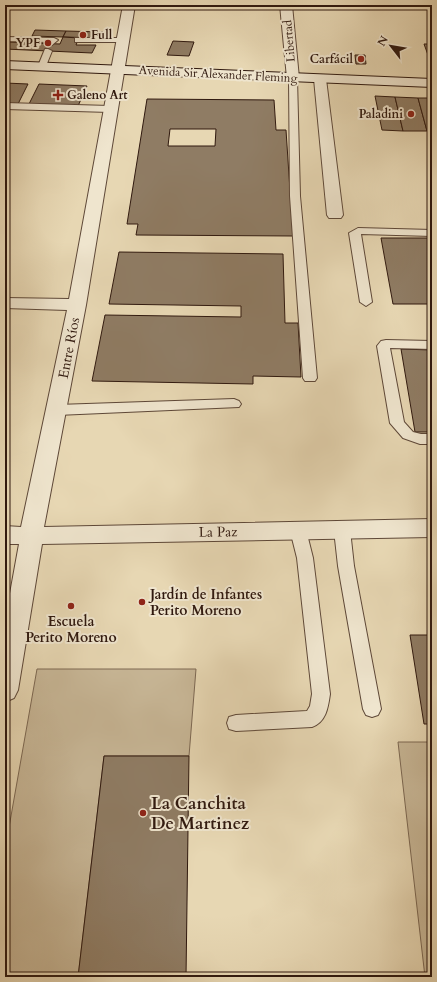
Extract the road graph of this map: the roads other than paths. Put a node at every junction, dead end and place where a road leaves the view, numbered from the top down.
1 (129, 5) edge
2 (286, 5) edge
3 (5, 39) edge
4 (78, 40) dead end
5 (122, 40) junction
6 (5, 65) edge
7 (42, 66) junction
8 (117, 69) junction
9 (293, 78) junction
10 (320, 79) junction
11 (432, 83) edge
12 (5, 106) edge
13 (110, 109) junction
14 (334, 215) dead end
15 (432, 233) edge
16 (366, 302) dead end
17 (5, 303) edge
18 (77, 306) junction
19 (432, 345) edge
20 (310, 378) dead end
21 (234, 404) dead end
22 (57, 410) junction
23 (432, 439) edge
24 (432, 528) edge
25 (298, 530) junction
26 (342, 530) junction
27 (5, 535) edge
28 (31, 536) junction
29 (5, 690) edge
30 (372, 709) dead end
31 (236, 723) dead end

1 - 5 street, Entre Ríos
2 - 9 street, Libertad
3 - 7 lane
4 - 5 lane
5 - 8 street, Entre Ríos
6 - 7 street, Avenida Sir Alexander Fleming
7 - 8 street, Avenida Sir Alexander Fleming
8 - 9 street, Avenida Sir Alexander Fleming
8 - 13 street, Entre Ríos
9 - 10 street, Avenida Sir Alexander Fleming
9 - 20 lane
10 - 11 street, Avenida Sir Alexander Fleming
10 - 14 street
12 - 13 lane
13 - 18 street, Entre Ríos
15 - 16 lane
17 - 18 street
18 - 22 street, Entre Ríos
19 - 23 lane
21 - 22 lane
22 - 28 street, Entre Ríos
24 - 26 street, La Paz
25 - 26 street, La Paz
25 - 28 street, La Paz
25 - 31 lane
26 - 30 lane
27 - 28 street, La Paz
28 - 29 street, Entre Ríos

